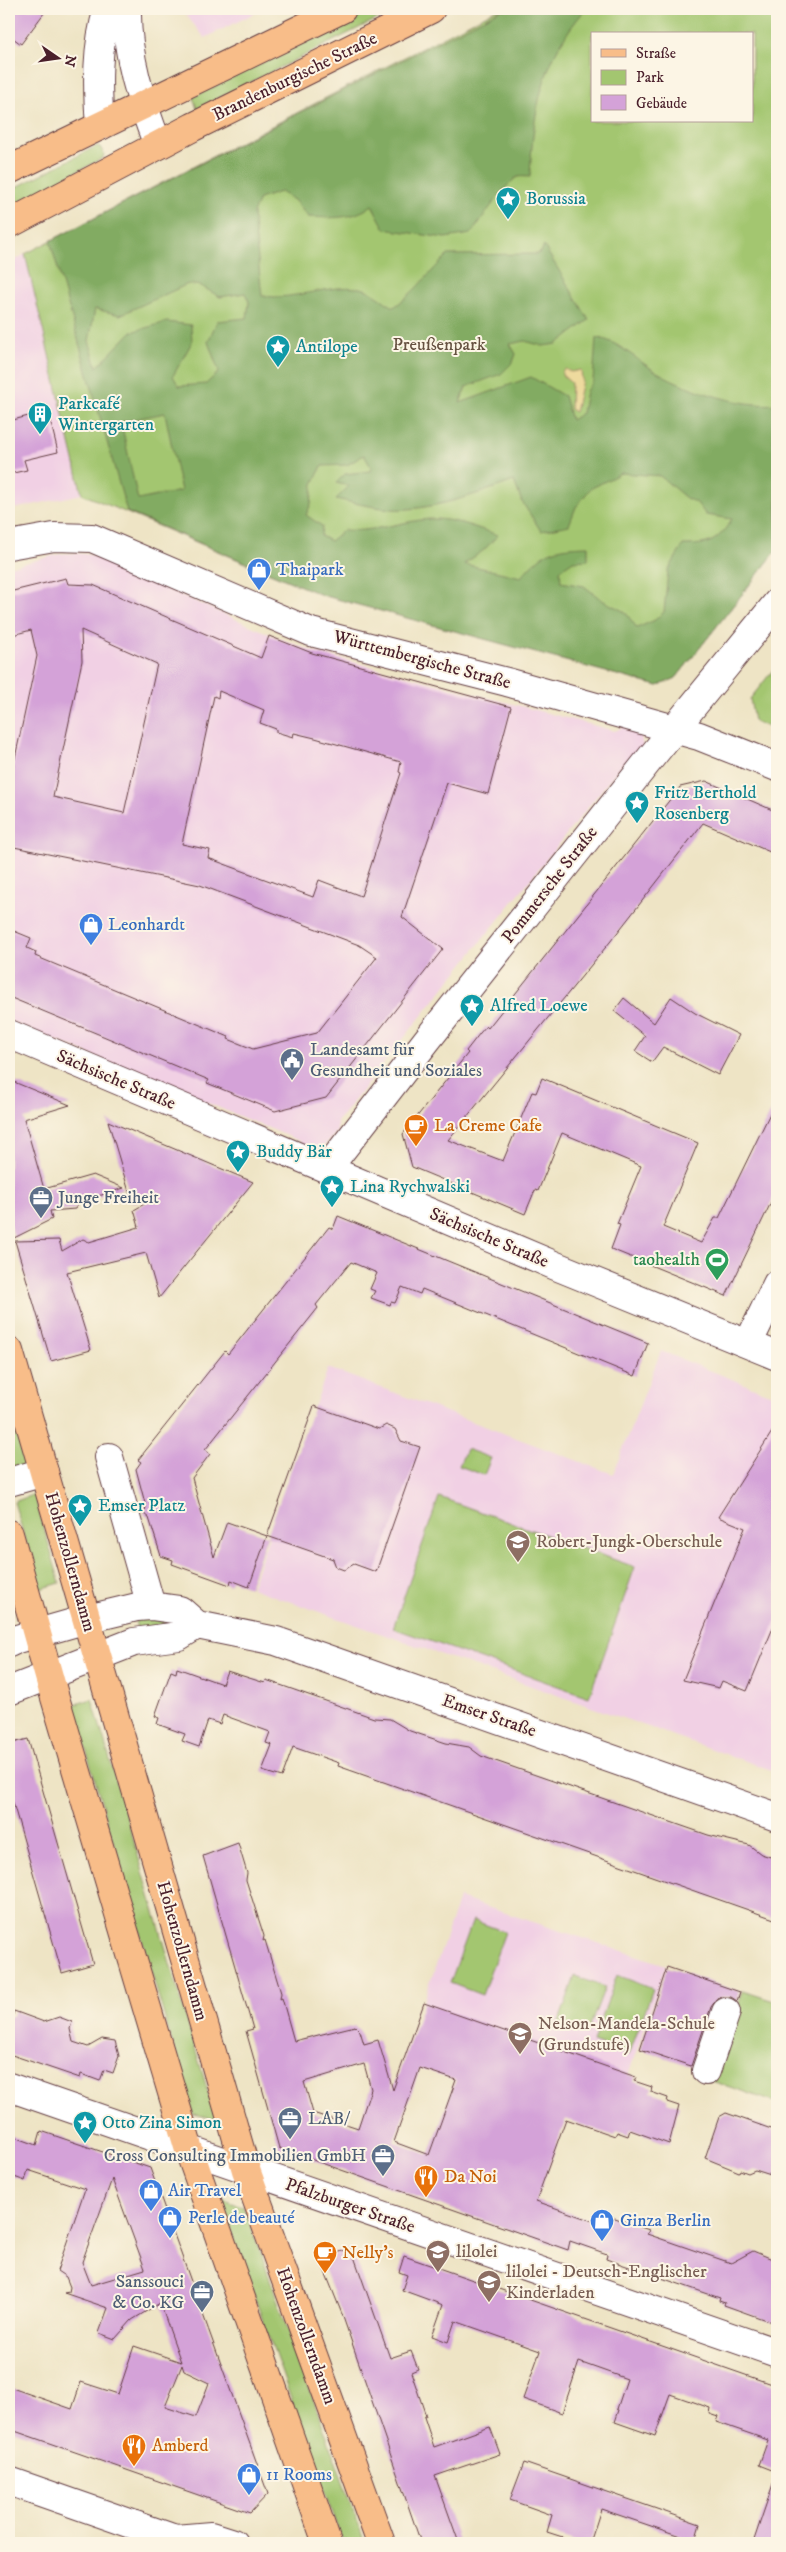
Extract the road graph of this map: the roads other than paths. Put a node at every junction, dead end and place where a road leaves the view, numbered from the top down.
1 (108, 9) edge
2 (127, 9) edge
3 (342, 9) edge
4 (431, 9) edge
5 (142, 106) junction
6 (100, 126) junction
7 (158, 145) junction
8 (9, 170) edge
9 (9, 224) edge
10 (9, 546) edge
11 (777, 603) edge
12 (675, 729) junction
13 (777, 767) edge
14 (9, 1034) edge
15 (327, 1170) junction
16 (777, 1284) edge
17 (748, 1344) junction
18 (9, 1351) edge
19 (777, 1356) edge
20 (109, 1457) dead end
21 (44, 1472) junction
22 (9, 1482) edge
23 (9, 1534) edge
24 (151, 1606) junction
25 (87, 1619) junction
26 (197, 1625) junction
27 (37, 1633) junction
28 (9, 1643) edge
29 (98, 1658) junction
30 (48, 1674) junction
31 (9, 1691) edge
32 (777, 1817) edge
33 (726, 2012) dead end
34 (706, 2071) dead end
35 (9, 2087) edge
36 (189, 2150) junction
37 (246, 2170) junction
38 (777, 2353) edge
39 (9, 2481) edge
40 (178, 2541) edge
41 (233, 2543) edge
42 (327, 2543) edge
43 (380, 2543) edge

1 - 6 street
2 - 5 street
3 - 5 main road
4 - 7 main road, Brandenburgische Straße
5 - 6 main road
5 - 7 street
6 - 8 main road
7 - 9 main road, Brandenburgische Straße
10 - 12 street, Württembergische Straße
11 - 12 street, Pommersche Straße
12 - 13 street, Württembergische Straße
12 - 15 street, Pommersche Straße
14 - 15 street, Sächsische Straße
15 - 17 street, Sächsische Straße
16 - 17 street
17 - 19 street, Sächsische Straße
18 - 21 main road, Hohenzollerndamm
20 - 24 street
21 - 22 street
21 - 25 main road, Hohenzollerndamm
23 - 27 main road
24 - 25 street, Emser Straße
24 - 26 street, Emser Straße
25 - 27 street, Emser Straße
25 - 29 main road, Hohenzollerndamm
26 - 29 street
26 - 32 street, Emser Straße
27 - 28 street, Emser Straße
27 - 30 main road
29 - 30 street
29 - 37 main road, Hohenzollerndamm
30 - 31 street
30 - 36 main road
33 - 34 street
35 - 36 street, Pfalzburger Straße
36 - 37 street, Pfalzburger Straße
36 - 42 main road
37 - 38 street, Pfalzburger Straße
37 - 43 main road, Hohenzollerndamm
39 - 40 street
40 - 41 street

